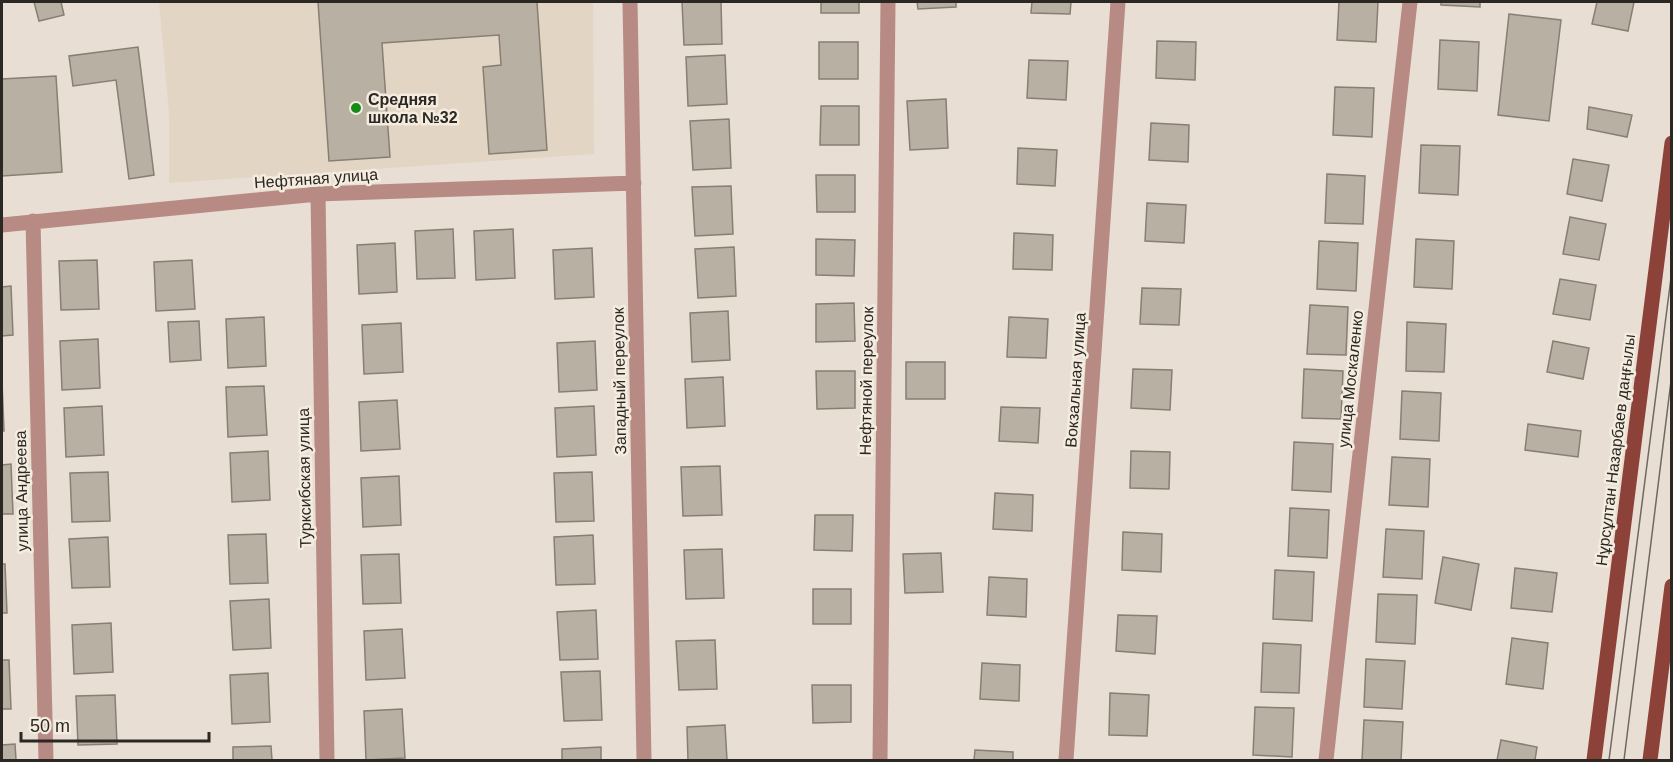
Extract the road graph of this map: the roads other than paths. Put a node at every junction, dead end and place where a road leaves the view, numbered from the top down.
1 (630, 2) edge
2 (888, 2) edge
3 (1118, 2) edge
4 (1410, 2) edge
5 (1671, 143) edge
6 (634, 183) junction
7 (318, 194) junction
8 (33, 221) junction
9 (2, 225) edge
10 (1671, 586) edge
11 (46, 760) edge
12 (327, 760) edge
13 (644, 760) edge
14 (880, 760) edge
15 (1066, 760) edge
16 (1326, 760) edge
17 (1594, 760) edge
18 (1650, 760) edge

1 - 6 street, Западный переулок
2 - 14 street, Нефтяной переулок
3 - 15 street, Вокзальная улица
4 - 16 street, улица Москаленко
5 - 17 main road, Нұрсұлтан Назарбаев даңғылы
6 - 7 street, Нефтяная улица
6 - 13 street, Западный переулок
7 - 8 street, Нефтяная улица
7 - 12 street, Турксибская улица
8 - 9 street, Нефтяная улица
8 - 11 street, улица Андреева
10 - 18 main road

